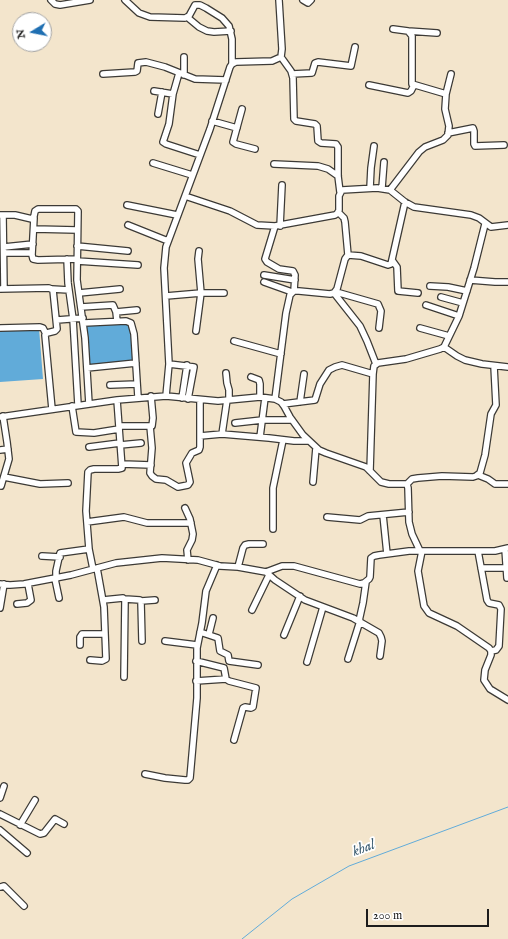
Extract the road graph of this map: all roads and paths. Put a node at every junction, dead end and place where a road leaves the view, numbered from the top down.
1 (51, 0) edge
2 (90, 0) edge
3 (125, 0) edge
4 (279, 0) edge
5 (303, 0) edge
6 (311, 0) edge
7 (196, 3) edge
8 (187, 17) junction
9 (393, 30) dead end
10 (231, 31) junction
11 (408, 31) junction
12 (437, 33) dead end
13 (355, 47) dead end
14 (184, 56) dead end
15 (281, 57) junction
16 (232, 64) junction
17 (103, 74) dead end
18 (182, 74) junction
19 (292, 74) junction
20 (451, 74) dead end
21 (226, 80) junction
22 (369, 85) dead end
23 (414, 85) junction
24 (154, 90) dead end
25 (162, 92) junction
26 (173, 94) junction
27 (446, 94) junction
28 (242, 109) dead end
29 (158, 114) dead end
30 (212, 121) junction
31 (237, 128) junction
32 (448, 133) junction
33 (504, 145) dead end
34 (374, 146) dead end
35 (255, 149) dead end
36 (200, 155) junction
37 (384, 162) dead end
38 (153, 163) dead end
39 (274, 164) dead end
40 (192, 175) junction
41 (338, 176) junction
42 (282, 185) dead end
43 (370, 188) junction
44 (382, 188) junction
45 (390, 190) junction
46 (340, 192) junction
47 (184, 196) junction
48 (405, 202) junction
49 (127, 205) dead end
50 (338, 212) junction
51 (2, 215) edge
52 (177, 216) junction
53 (34, 218) junction
54 (485, 224) junction
55 (128, 225) dead end
56 (508, 225) edge
57 (278, 226) junction
58 (34, 229) junction
59 (77, 230) junction
60 (2, 239) edge
61 (168, 241) junction
62 (33, 244) junction
63 (76, 246) junction
64 (4, 250) junction
65 (128, 250) dead end
66 (199, 250) dead end
67 (32, 253) junction
68 (348, 255) junction
69 (67, 259) junction
70 (77, 260) junction
71 (392, 260) junction
72 (138, 265) dead end
73 (264, 275) dead end
74 (295, 280) junction
75 (470, 280) junction
76 (264, 282) dead end
77 (508, 282) edge
78 (430, 286) dead end
79 (2, 289) edge
80 (52, 289) junction
81 (120, 289) dead end
82 (69, 290) junction
83 (466, 291) junction
84 (293, 292) junction
85 (79, 293) junction
86 (201, 293) junction
87 (224, 293) dead end
88 (335, 293) junction
89 (418, 293) dead end
90 (166, 296) junction
91 (441, 297) dead end
92 (463, 302) junction
93 (426, 305) dead end
94 (81, 307) junction
95 (137, 310) dead end
96 (116, 312) junction
97 (459, 316) junction
98 (73, 319) junction
99 (57, 320) junction
100 (84, 321) junction
101 (117, 321) junction
102 (0, 328) edge
103 (379, 328) dead end
104 (420, 328) dead end
105 (196, 331) dead end
106 (46, 334) junction
107 (449, 336) junction
108 (234, 341) dead end
109 (444, 347) junction
110 (281, 354) junction
111 (136, 363) junction
112 (169, 364) junction
113 (376, 364) junction
114 (187, 365) junction
115 (494, 366) junction
116 (508, 367) edge
117 (87, 368) junction
118 (226, 373) dead end
119 (304, 374) dead end
120 (373, 374) junction
121 (251, 377) dead end
122 (137, 384) junction
123 (110, 385) dead end
124 (151, 396) junction
125 (166, 396) junction
126 (138, 397) junction
127 (182, 398) junction
128 (263, 398) junction
129 (188, 399) junction
130 (275, 399) junction
131 (116, 400) junction
132 (200, 400) junction
133 (228, 400) junction
134 (300, 402) junction
135 (89, 404) junction
136 (283, 404) junction
137 (75, 406) junction
138 (52, 409) junction
139 (1, 416) edge
140 (262, 420) junction
141 (292, 420) junction
142 (235, 423) dead end
143 (150, 426) junction
144 (119, 428) junction
145 (222, 434) junction
146 (200, 436) junction
147 (260, 437) junction
148 (283, 440) junction
149 (308, 441) junction
150 (120, 444) junction
151 (141, 444) dead end
152 (89, 447) dead end
153 (316, 448) junction
154 (8, 449) junction
155 (0, 450) edge
156 (122, 464) junction
157 (151, 465) junction
158 (370, 471) junction
159 (478, 475) junction
160 (4, 477) junction
161 (313, 482) dead end
162 (68, 483) dead end
163 (407, 484) junction
164 (508, 484) edge
165 (1, 486) dead end
166 (185, 508) dead end
167 (409, 512) junction
168 (383, 515) junction
169 (327, 517) dead end
170 (87, 522) junction
171 (191, 523) junction
172 (273, 529) dead end
173 (262, 544) dead end
174 (89, 549) junction
175 (507, 549) edge
176 (421, 551) junction
177 (478, 551) junction
178 (387, 554) junction
179 (42, 556) dead end
180 (60, 557) junction
181 (188, 560) junction
182 (217, 565) junction
183 (238, 567) junction
184 (481, 568) junction
185 (506, 568) junction
186 (95, 569) junction
187 (268, 574) junction
188 (507, 578) edge
189 (55, 579) junction
190 (366, 582) junction
191 (2, 584) edge
192 (28, 584) junction
193 (300, 596) junction
194 (59, 598) dead end
195 (125, 599) junction
196 (103, 600) junction
197 (155, 600) dead end
198 (141, 601) junction
199 (17, 604) dead end
200 (323, 607) junction
201 (0, 608) edge
202 (252, 610) dead end
203 (212, 618) dead end
204 (359, 621) junction
205 (200, 632) junction
206 (105, 634) junction
207 (209, 634) junction
208 (284, 635) dead end
209 (142, 641) dead end
210 (165, 641) dead end
211 (80, 645) dead end
212 (198, 645) junction
213 (491, 651) junction
214 (380, 656) dead end
215 (348, 659) dead end
216 (90, 660) dead end
217 (196, 661) junction
218 (307, 662) dead end
219 (258, 665) dead end
220 (124, 678) dead end
221 (226, 679) junction
222 (196, 681) junction
223 (508, 700) edge
224 (234, 740) dead end
225 (145, 774) dead end
226 (4, 786) dead end
227 (0, 798) edge
228 (35, 800) dead end
229 (0, 814) edge
230 (64, 824) dead end
231 (20, 825) junction
232 (0, 830) edge
233 (27, 853) dead end
234 (0, 887) edge
235 (24, 906) dead end

1 - 2 street
3 - 8 street
4 - 15 street
5 - 6 street
7 - 8 street
7 - 10 street
8 - 10 street
9 - 11 street
10 - 16 street
11 - 12 street
11 - 23 street
13 - 19 street
14 - 18 street
15 - 16 street
15 - 19 street
16 - 21 street
17 - 18 street
18 - 21 street
18 - 26 street
19 - 41 street
20 - 27 street
21 - 30 street
22 - 23 street
23 - 27 street
24 - 25 street
25 - 26 street
25 - 29 street
26 - 36 street
27 - 32 street
28 - 31 street
30 - 31 street
30 - 36 street
31 - 35 street
32 - 33 street
32 - 45 street
34 - 43 street
36 - 40 street
37 - 44 street
38 - 40 street
39 - 41 street
40 - 47 street
41 - 46 street
42 - 57 street
43 - 44 street
43 - 46 street
44 - 45 street
45 - 48 street
46 - 50 street
47 - 52 street
47 - 57 street
48 - 54 street
48 - 71 street
49 - 52 street
50 - 57 street
50 - 68 street
51 - 53 street
51 - 60 street
52 - 61 street
53 - 58 street
53 - 59 street
54 - 56 street
54 - 75 street
55 - 61 street
57 - 74 street
58 - 59 street
58 - 62 street
59 - 63 street
60 - 64 street
61 - 90 street
62 - 64 street
62 - 67 street
63 - 65 street
63 - 70 street
64 - 67 street
64 - 79 street
66 - 86 street
67 - 69 street
68 - 71 street
68 - 88 street
69 - 70 street
69 - 82 street
70 - 72 street
70 - 85 street
71 - 89 street
73 - 74 street
74 - 84 street
75 - 77 street
75 - 83 street
76 - 84 street
78 - 83 street
79 - 80 street
80 - 82 street
80 - 99 street
81 - 85 street
82 - 98 street
83 - 92 street
84 - 88 street
84 - 110 street
85 - 94 street
86 - 87 street
86 - 90 street
86 - 105 street
88 - 103 street
88 - 113 street
90 - 112 street
91 - 92 street
92 - 97 street
93 - 97 street
94 - 96 street
94 - 100 street
95 - 96 street
96 - 101 street
97 - 107 street
98 - 99 street
98 - 100 street
98 - 137 street
99 - 106 street
100 - 101 street
100 - 117 street
101 - 111 street
102 - 106 street
104 - 107 street
106 - 138 street
107 - 109 street
108 - 110 street
109 - 113 street
109 - 115 street
110 - 130 street
111 - 117 street
111 - 122 street
112 - 114 street
112 - 125 street
113 - 120 street
114 - 127 street
114 - 129 street
115 - 116 street
115 - 159 street
117 - 135 street
118 - 133 street
119 - 134 street
120 - 134 street
120 - 158 street
121 - 128 street
122 - 123 street
122 - 126 street
124 - 125 street
124 - 126 street
124 - 143 street
125 - 127 street
126 - 131 street
127 - 129 street
128 - 130 street
128 - 133 street
128 - 140 street
129 - 132 street
130 - 136 street
131 - 135 street
131 - 144 street
132 - 133 street
132 - 146 street
133 - 145 street
134 - 136 street
135 - 137 street
136 - 141 street
137 - 138 street
137 - 144 street
138 - 139 street
139 - 154 street
140 - 141 street
140 - 142 street
140 - 147 street
141 - 149 street
143 - 144 street
143 - 157 street
144 - 150 street
145 - 146 street
145 - 147 street
146 - 157 street
147 - 148 street
148 - 149 street
148 - 172 street
149 - 153 street
150 - 151 street
150 - 152 street
150 - 156 street
153 - 158 street
153 - 161 street
154 - 155 street
154 - 160 street
156 - 157 street
156 - 170 street
158 - 163 street
159 - 163 street
159 - 164 street
160 - 162 street
160 - 165 street
163 - 167 street
166 - 171 street
167 - 168 street
167 - 176 street
168 - 169 street
168 - 178 street
170 - 171 street
170 - 174 street
171 - 181 street
173 - 183 street
174 - 180 street
174 - 186 street
175 - 177 street
175 - 185 street
176 - 177 street
176 - 178 street
176 - 213 street
177 - 184 street
178 - 190 street
179 - 180 street
180 - 189 street
181 - 182 street
181 - 186 street
182 - 183 street
182 - 205 street
183 - 187 street
184 - 185 street
184 - 213 street
185 - 188 street
186 - 189 street
186 - 196 street
187 - 190 street
187 - 193 street
187 - 202 street
189 - 192 street
189 - 194 street
190 - 204 street
191 - 192 street
191 - 201 street
192 - 199 street
193 - 200 street
193 - 208 street
195 - 196 street
195 - 198 street
195 - 220 street
196 - 206 street
197 - 198 street
198 - 209 street
200 - 204 street
200 - 218 street
203 - 207 street
204 - 214 street
204 - 215 street
205 - 207 street
205 - 212 street
206 - 211 street
206 - 216 street
207 - 219 street
210 - 212 street
212 - 217 street
213 - 223 street
217 - 221 street
217 - 222 street
221 - 222 street
221 - 224 street
222 - 225 street
226 - 227 street
228 - 231 street
229 - 231 street
230 - 231 street
232 - 233 street
234 - 235 street

